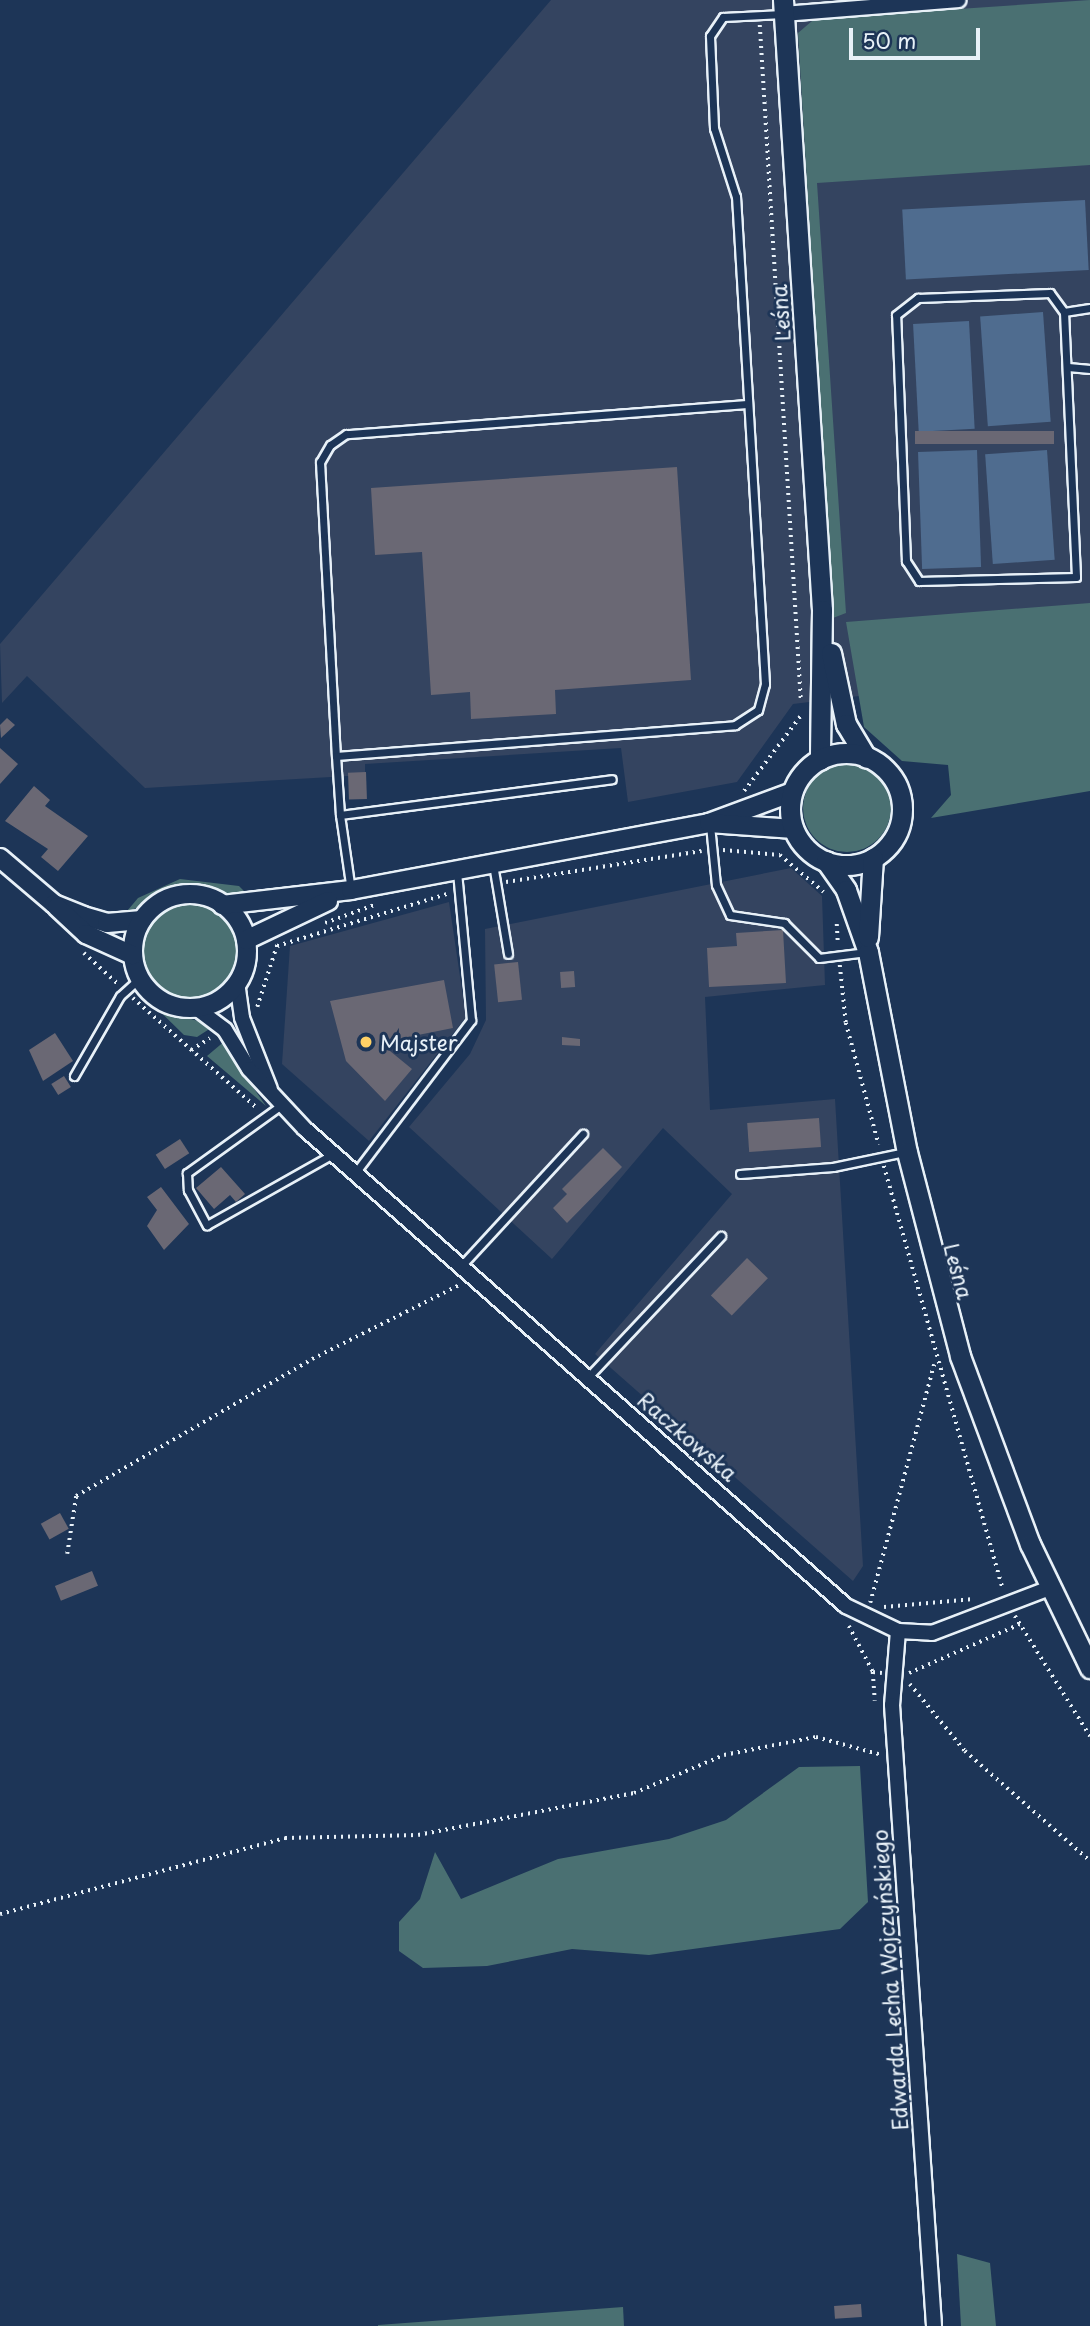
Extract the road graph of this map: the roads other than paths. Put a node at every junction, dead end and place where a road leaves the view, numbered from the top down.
1 (958, 0) edge
2 (784, 5) edge
3 (1090, 308) edge
4 (1065, 312) junction
5 (1068, 367) junction
6 (1090, 369) edge
7 (747, 404) junction
8 (822, 610) junction
9 (336, 756) junction
10 (866, 757) junction
11 (820, 760) junction
12 (612, 779) dead end
13 (793, 792) junction
14 (340, 815) junction
15 (709, 823) junction
16 (794, 830) junction
17 (0, 858) edge
18 (873, 858) junction
19 (492, 860) junction
20 (826, 861) junction
21 (456, 867) junction
22 (351, 891) junction
23 (54, 904) junction
24 (222, 905) junction
25 (142, 920) junction
26 (246, 940) junction
27 (868, 952) junction
28 (508, 954) dead end
29 (132, 955) junction
30 (140, 978) junction
31 (237, 982) junction
32 (197, 1008) junction
33 (74, 1076) dead end
34 (276, 1100) junction
35 (583, 1134) dead end
36 (907, 1152) junction
37 (333, 1154) junction
38 (355, 1173) junction
39 (740, 1174) dead end
40 (722, 1236) dead end
41 (465, 1270) junction
42 (587, 1378) junction
43 (1050, 1588) junction
44 (898, 1631) junction
45 (1090, 1668) edge
46 (934, 2326) edge

1 - 2 street
2 - 7 lane
2 - 8 main road, Leśna
3 - 4 lane
4 - 5 lane
4 - 5 lane
5 - 6 lane
7 - 9 lane
7 - 9 lane
8 - 10 main road, Leśna
8 - 11 main road, Leśna
9 - 14 lane
10 - 11 main road
10 - 18 main road
11 - 13 main road
12 - 14 lane
13 - 15 street
13 - 16 main road
14 - 22 lane
15 - 16 street
15 - 19 street
15 - 27 lane
16 - 20 main road
17 - 23 street
18 - 20 main road
18 - 27 main road, Leśna
19 - 21 street
19 - 28 lane
20 - 27 main road, Leśna
21 - 22 street
21 - 38 lane
22 - 24 street
22 - 26 street
23 - 25 street
23 - 29 street
24 - 25 street
24 - 26 street
25 - 29 street
26 - 31 street
27 - 36 main road, Leśna
29 - 30 street
30 - 32 street
30 - 33 lane
31 - 32 street
31 - 34 street, Raczkowska
32 - 34 street, Raczkowska
34 - 37 street, Raczkowska
34 - 37 lane
35 - 41 lane
36 - 39 lane
36 - 43 main road, Leśna
37 - 38 street, Raczkowska
38 - 41 street, Raczkowska
40 - 42 lane
41 - 42 street, Raczkowska
42 - 44 street, Raczkowska
43 - 44 street, Raczkowska
43 - 45 main road
44 - 46 street, Edwarda Lecha Wojczyńskiego

